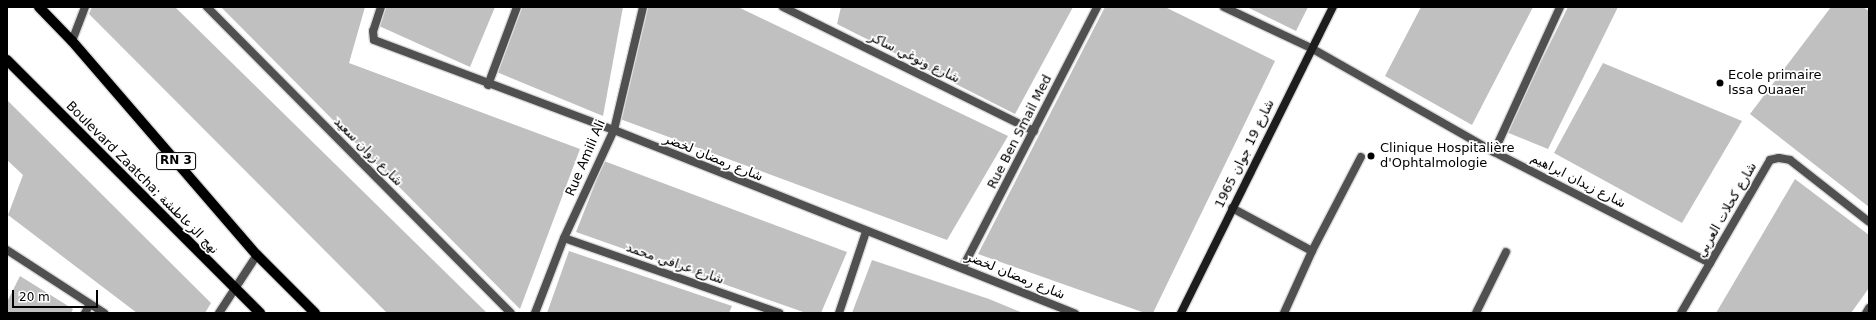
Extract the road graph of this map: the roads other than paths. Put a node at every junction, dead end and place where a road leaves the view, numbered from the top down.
1 (39, 7) edge
2 (85, 7) edge
3 (207, 7) edge
4 (381, 7) edge
5 (516, 7) edge
6 (643, 7) edge
7 (783, 7) edge
8 (1097, 7) edge
9 (1224, 7) edge
10 (1333, 7) edge
11 (1560, 7) edge
12 (798, 10) edge
13 (72, 41) junction
14 (1311, 48) junction
15 (7, 60) edge
16 (488, 85) junction
17 (614, 130) junction
18 (1034, 131) junction
19 (1494, 152) junction
20 (1361, 157) dead end
21 (1232, 208) junction
22 (1869, 222) edge
23 (866, 232) junction
24 (564, 238) junction
25 (7, 250) edge
26 (1312, 251) junction
27 (1506, 252) dead end
28 (257, 255) junction
29 (1710, 263) junction
30 (963, 267) junction
31 (234, 287) junction
32 (90, 304) junction
33 (1869, 308) edge
34 (85, 313) edge
35 (104, 313) edge
36 (219, 313) edge
37 (260, 313) edge
38 (315, 313) edge
39 (511, 313) edge
40 (534, 313) edge
41 (779, 313) edge
42 (839, 313) edge
43 (1075, 313) edge
44 (1181, 313) edge
45 (1284, 313) edge
46 (1476, 313) edge
47 (1681, 313) edge
48 (1866, 313) edge

1 - 13 main road, RN 3
2 - 13 street
3 - 39 street, شارع زوان سعيد
4 - 16 street, شارع رمضان لخضر
5 - 16 street
6 - 17 street, Rue Amili Ali
7 - 12 street, شارع ونوغي ساكر
8 - 18 street, Rue Ben Smail Med
9 - 14 street, شارع زيدان ابراهيم
10 - 14 street, شارع 19 جوان 1965
11 - 19 street
12 - 18 street, شارع ونوغي ساكر
13 - 28 main road, RN 3
14 - 19 street, شارع زيدان ابراهيم
14 - 21 street, شارع 19 جوان 1965
15 - 31 main road, Boulevard Zaatcha; نهج الزعاطشة
16 - 17 street, شارع رمضان لخضر
17 - 23 street, شارع رمضان لخضر
17 - 24 street, Rue Amili Ali
18 - 30 street, Rue Ben Smail Med
19 - 29 street, شارع زيدان ابراهيم
20 - 26 street
21 - 26 street
21 - 44 street, شارع 19 جوان 1965
22 - 29 street, شارع كحلات العربي
23 - 30 street, شارع رمضان لخضر
23 - 42 street
24 - 40 street, Rue Amili Ali
24 - 41 street, شارع عرافي محمد
25 - 32 street
26 - 45 street
27 - 46 street
28 - 31 street
28 - 38 main road, RN 3
29 - 47 street, شارع كحلات العربي
30 - 43 street, شارع رمضان لخضر
31 - 36 street
31 - 37 main road, Boulevard Zaatcha; نهج الزعاطشة
32 - 34 street
32 - 35 street
33 - 48 street

